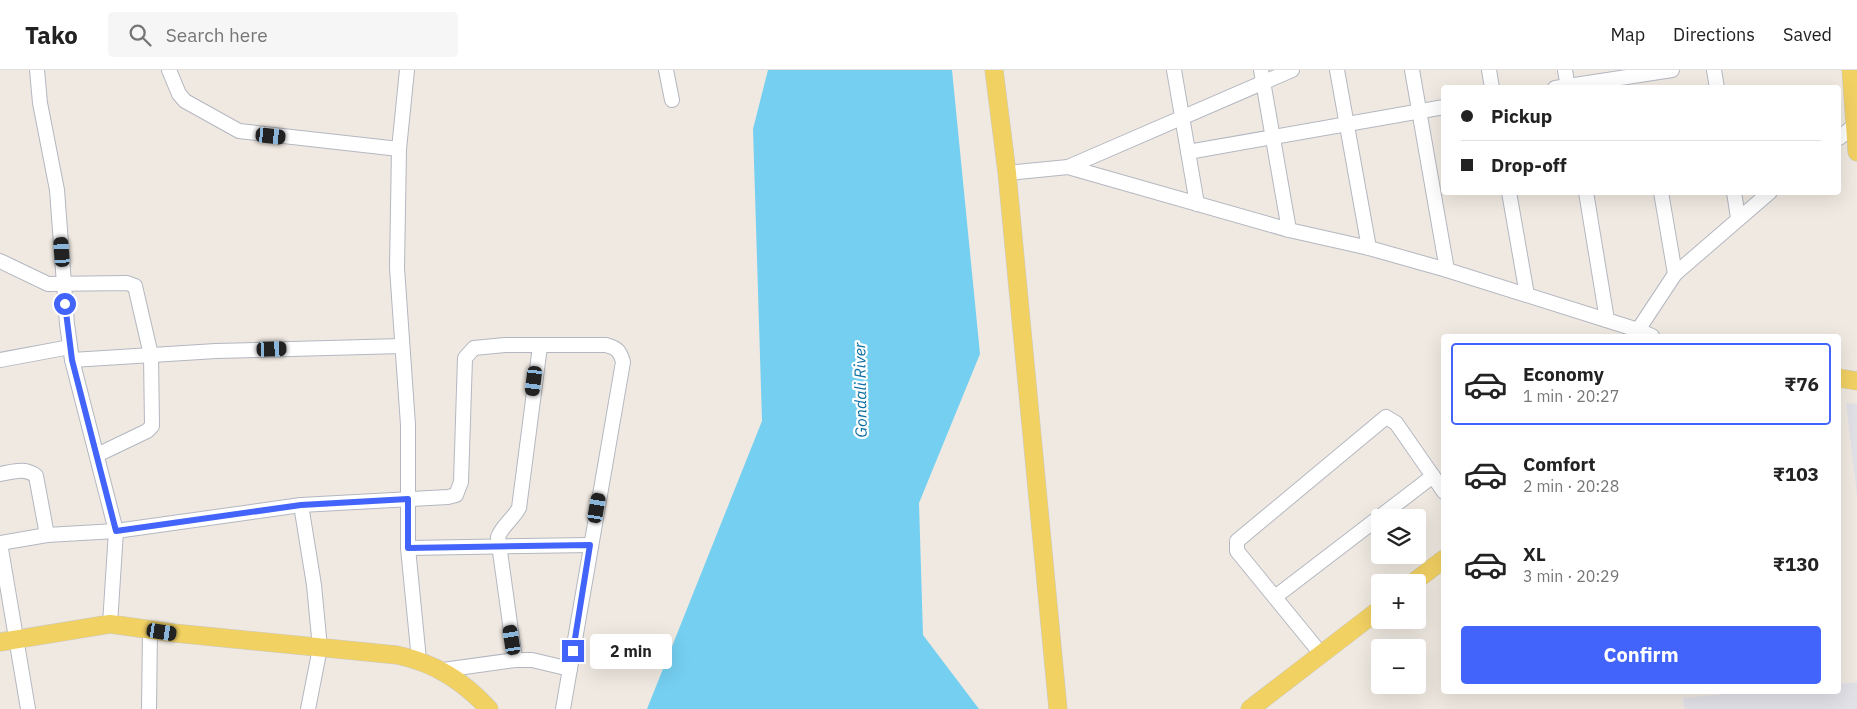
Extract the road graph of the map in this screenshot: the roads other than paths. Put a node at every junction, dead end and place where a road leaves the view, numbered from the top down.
1 (37, 70) edge
2 (169, 70) edge
3 (407, 70) edge
4 (666, 70) edge
5 (994, 70) edge
6 (1174, 70) edge
7 (1292, 70) edge
8 (1337, 70) edge
9 (1412, 70) edge
10 (1489, 70) edge
11 (1565, 70) edge
12 (1672, 70) edge
13 (1714, 70) edge
14 (1851, 70) edge
15 (1262, 76) edge
16 (1642, 78) edge
17 (1492, 85) edge
18 (1564, 85) edge
19 (1581, 85) edge
20 (1716, 85) edge
21 (672, 100) dead end
22 (1441, 108) edge
23 (1419, 112) junction
24 (1182, 118) junction
25 (1346, 124) junction
26 (1855, 125) junction
27 (1841, 136) edge
28 (1272, 137) junction
29 (400, 149) junction
30 (1188, 152) junction
31 (1857, 152) edge
32 (1068, 167) junction
33 (1007, 173) junction
34 (1510, 195) edge
35 (1586, 195) edge
36 (1662, 195) edge
37 (1734, 195) edge
38 (1766, 195) edge
39 (1197, 204) junction
40 (1738, 218) junction
41 (1289, 230) junction
42 (1369, 248) junction
43 (0, 261) edge
44 (1447, 270) junction
45 (1675, 274) junction
46 (63, 284) junction
47 (1527, 295) junction
48 (1607, 320) junction
49 (1638, 330) junction
50 (1647, 334) edge
51 (402, 346) junction
52 (540, 346) junction
53 (71, 354) junction
54 (151, 355) junction
55 (0, 360) edge
56 (1841, 378) edge
57 (1857, 381) edge
58 (97, 455) junction
59 (0, 474) edge
60 (1433, 476) junction
61 (1441, 488) edge
62 (408, 499) junction
63 (301, 505) junction
64 (116, 531) junction
65 (47, 535) junction
66 (0, 543) edge
67 (590, 545) junction
68 (498, 546) junction
69 (408, 548) junction
70 (1441, 561) edge
71 (1424, 574) edge
72 (1275, 597) junction
73 (1371, 616) edge
74 (110, 624) junction
75 (150, 630) junction
76 (17, 640) junction
77 (0, 642) edge
78 (320, 648) junction
79 (1322, 655) junction
80 (419, 660) junction
81 (515, 660) junction
82 (570, 669) junction
83 (443, 670) junction
84 (28, 709) edge
85 (148, 709) edge
86 (308, 709) edge
87 (490, 709) edge
88 (563, 709) edge
89 (1058, 709) edge
90 (1250, 709) edge

1 - 46 street
2 - 29 street
3 - 29 street
4 - 21 street
5 - 33 main road
6 - 24 street
7 - 15 street
8 - 25 street
9 - 23 street
10 - 17 street
11 - 18 street
12 - 16 street
13 - 20 street
14 - 26 main road
15 - 24 street
15 - 28 street
16 - 19 street
22 - 23 street
23 - 25 street
23 - 44 street
24 - 30 street
24 - 32 street
25 - 28 street
25 - 42 street
26 - 27 street
26 - 31 main road
28 - 30 street
28 - 41 street
29 - 51 street
30 - 39 street
32 - 33 street
32 - 39 street
33 - 89 main road
34 - 47 street
35 - 48 street
36 - 45 street
37 - 40 street
38 - 40 street
39 - 41 street
40 - 45 street
41 - 42 street
42 - 44 street
43 - 46 street
44 - 47 street
45 - 49 street
46 - 53 street
46 - 54 street
47 - 48 street
48 - 49 street
49 - 50 street
51 - 54 street
51 - 62 street
52 - 62 street
52 - 67 street
52 - 68 street
53 - 54 street
53 - 55 street
53 - 58 street
54 - 58 street
56 - 57 main road
58 - 64 street
59 - 65 street
60 - 61 street
60 - 72 street
60 - 72 street
62 - 63 street
62 - 69 street
63 - 64 street
63 - 78 street
64 - 65 street
64 - 74 street
65 - 66 street
66 - 76 street
67 - 68 street
67 - 82 street
68 - 69 street
68 - 81 street
69 - 80 street
70 - 71 main road
72 - 79 street
73 - 79 main road
74 - 75 main road
74 - 76 main road
75 - 78 main road
75 - 85 street
76 - 77 main road
76 - 84 street
78 - 80 main road
78 - 86 street
79 - 90 main road
80 - 83 main road
81 - 82 street
81 - 83 street
82 - 88 street
83 - 87 main road

